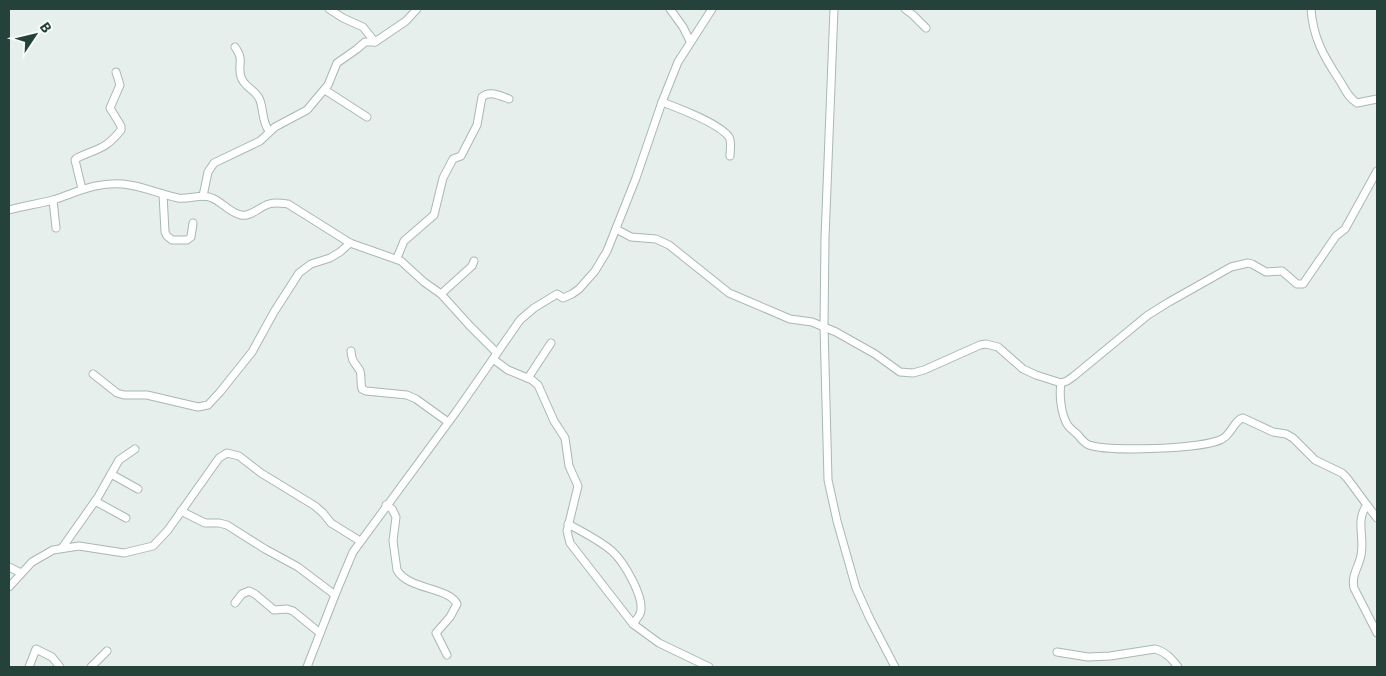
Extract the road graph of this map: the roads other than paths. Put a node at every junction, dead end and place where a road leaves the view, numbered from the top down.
1 (329, 9) edge
2 (417, 9) edge
3 (670, 9) edge
4 (712, 9) edge
5 (834, 9) edge
6 (905, 9) edge
7 (1311, 9) edge
8 (926, 28) dead end
9 (690, 41) junction
10 (375, 42) junction
11 (235, 47) dead end
12 (116, 72) dead end
13 (325, 90) junction
14 (509, 99) dead end
15 (1377, 99) edge
16 (662, 102) junction
17 (367, 117) dead end
18 (269, 131) junction
19 (730, 156) dead end
20 (1377, 171) edge
21 (82, 189) junction
22 (163, 194) junction
23 (203, 196) junction
24 (53, 200) junction
25 (9, 210) edge
26 (193, 223) dead end
27 (56, 228) dead end
28 (616, 229) junction
29 (350, 243) junction
30 (396, 258) junction
31 (474, 261) dead end
32 (441, 294) junction
33 (824, 326) junction
34 (551, 343) dead end
35 (351, 351) dead end
36 (495, 356) junction
37 (93, 374) dead end
38 (528, 378) junction
39 (1061, 383) junction
40 (448, 422) junction
41 (135, 449) dead end
42 (111, 474) junction
43 (138, 489) dead end
44 (95, 501) junction
45 (386, 505) junction
46 (1367, 505) junction
47 (182, 511) junction
48 (126, 518) dead end
49 (1377, 518) edge
50 (568, 524) junction
51 (360, 541) junction
52 (62, 548) junction
53 (9, 567) edge
54 (21, 573) junction
55 (9, 587) edge
56 (334, 595) junction
57 (235, 603) dead end
58 (633, 624) junction
59 (320, 633) junction
60 (1377, 633) edge
61 (107, 651) dead end
62 (1057, 652) dead end
63 (447, 655) dead end
64 (29, 667) edge
65 (60, 667) edge
66 (92, 667) edge
67 (307, 667) edge
68 (706, 667) edge
69 (895, 667) edge
70 (1178, 667) edge

1 - 10 street
2 - 10 street
3 - 9 street
4 - 9 street
5 - 33 street
6 - 8 street
7 - 15 street
9 - 16 street
10 - 13 street
11 - 18 street
12 - 21 street
13 - 17 street
13 - 18 street
14 - 30 street
16 - 19 street
16 - 28 street
18 - 23 street
20 - 39 street
21 - 22 street
21 - 24 street
22 - 23 street
22 - 26 street
23 - 29 street
24 - 25 street
24 - 27 street
28 - 33 street
28 - 36 street
29 - 30 street
29 - 37 street
30 - 32 street
31 - 32 street
32 - 36 street
33 - 39 street
33 - 69 street
34 - 38 street
35 - 40 street
36 - 38 street
36 - 40 street
38 - 50 street
39 - 46 street
40 - 45 street
41 - 42 street
42 - 43 street
42 - 44 street
44 - 48 street
44 - 52 street
45 - 51 street
45 - 63 street
46 - 49 street
46 - 60 street
47 - 51 street
47 - 52 street
47 - 56 street
50 - 58 street
50 - 58 street
51 - 56 street
52 - 54 street
53 - 54 street
54 - 55 street
56 - 59 street
57 - 59 street
58 - 68 street
59 - 67 street
61 - 66 street
62 - 70 street
64 - 65 street

